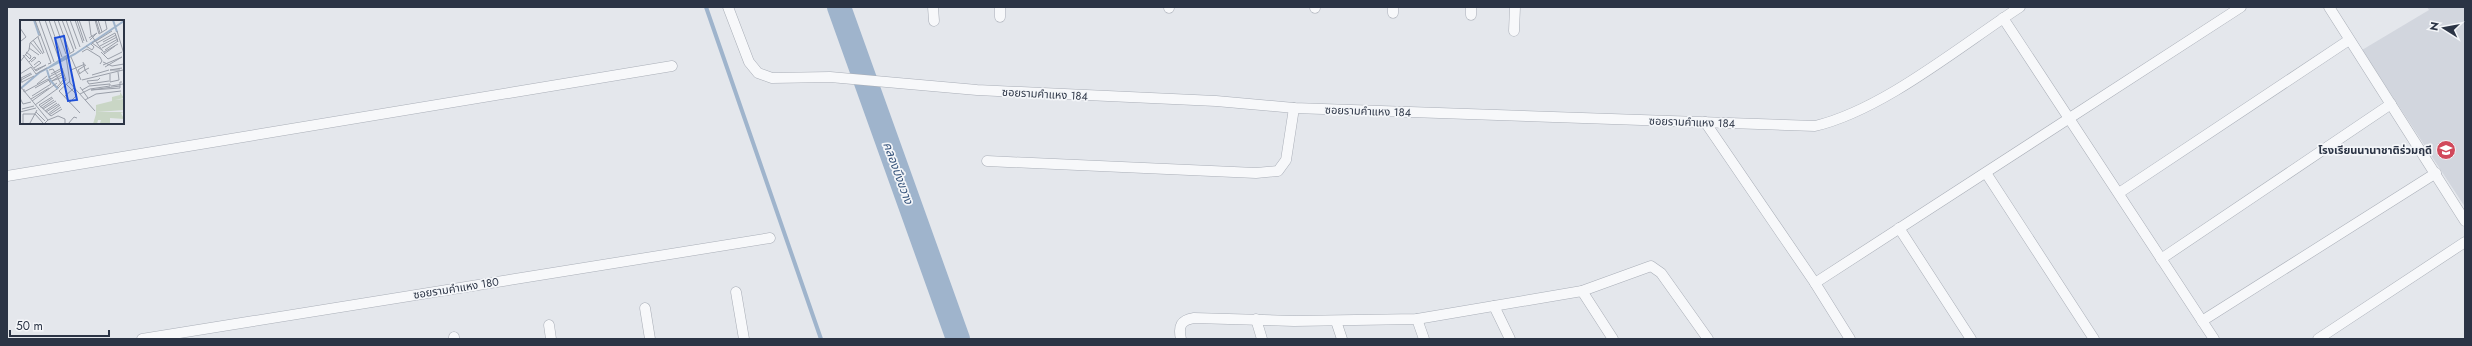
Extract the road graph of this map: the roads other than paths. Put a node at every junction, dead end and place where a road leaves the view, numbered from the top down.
1 (728, 7) edge
2 (933, 7) edge
3 (1515, 7) edge
4 (2020, 7) edge
5 (2241, 7) edge
6 (2329, 7) edge
7 (2003, 18) junction
8 (934, 21) dead end
9 (1514, 31) dead end
10 (2349, 40) junction
11 (672, 66) dead end
12 (2391, 104) junction
13 (1294, 108) junction
14 (2070, 119) junction
15 (1705, 122) junction
16 (987, 161) dead end
17 (1986, 173) junction
18 (2436, 173) junction
19 (7, 176) edge
20 (2119, 193) junction
21 (2465, 221) edge
22 (1899, 228) junction
23 (770, 238) dead end
24 (2465, 242) edge
25 (2161, 259) junction
26 (1815, 283) junction
27 (1582, 291) junction
28 (736, 292) dead end
29 (1494, 306) junction
30 (645, 308) dead end
31 (1256, 319) junction
32 (1417, 319) junction
33 (1336, 321) junction
34 (2202, 321) junction
35 (549, 325) dead end
36 (142, 339) edge
37 (551, 339) edge
38 (650, 339) edge
39 (744, 339) edge
40 (1181, 339) edge
41 (1262, 339) edge
42 (1342, 339) edge
43 (1424, 339) edge
44 (1510, 339) edge
45 (1613, 339) edge
46 (1708, 339) edge
47 (1850, 339) edge
48 (1971, 339) edge
49 (2094, 339) edge
50 (2214, 339) edge
51 (2318, 339) edge

1 - 13 street, ซอยรามคำแหง 184
2 - 8 street
3 - 9 street
4 - 7 street, ซอยรามคำแหง 184
5 - 14 street
6 - 10 street
7 - 14 street
7 - 15 street, ซอยรามคำแหง 184
10 - 12 street
10 - 20 street
11 - 19 street
12 - 18 street
12 - 25 street
13 - 15 street, ซอยรามคำแหง 184
13 - 16 street
14 - 17 street
14 - 20 street
15 - 26 street
17 - 22 street
17 - 49 street
18 - 21 street
18 - 34 street
20 - 25 street
22 - 26 street
22 - 48 street
23 - 36 street, ซอยรามคำแหง 180
24 - 51 street
25 - 34 street
26 - 47 street
27 - 29 street
27 - 45 street
27 - 46 street
28 - 39 street
29 - 32 street
29 - 44 street
30 - 38 street
31 - 33 street
31 - 40 street
31 - 41 street
32 - 33 street
32 - 43 street
33 - 42 street
34 - 50 street
35 - 37 street

